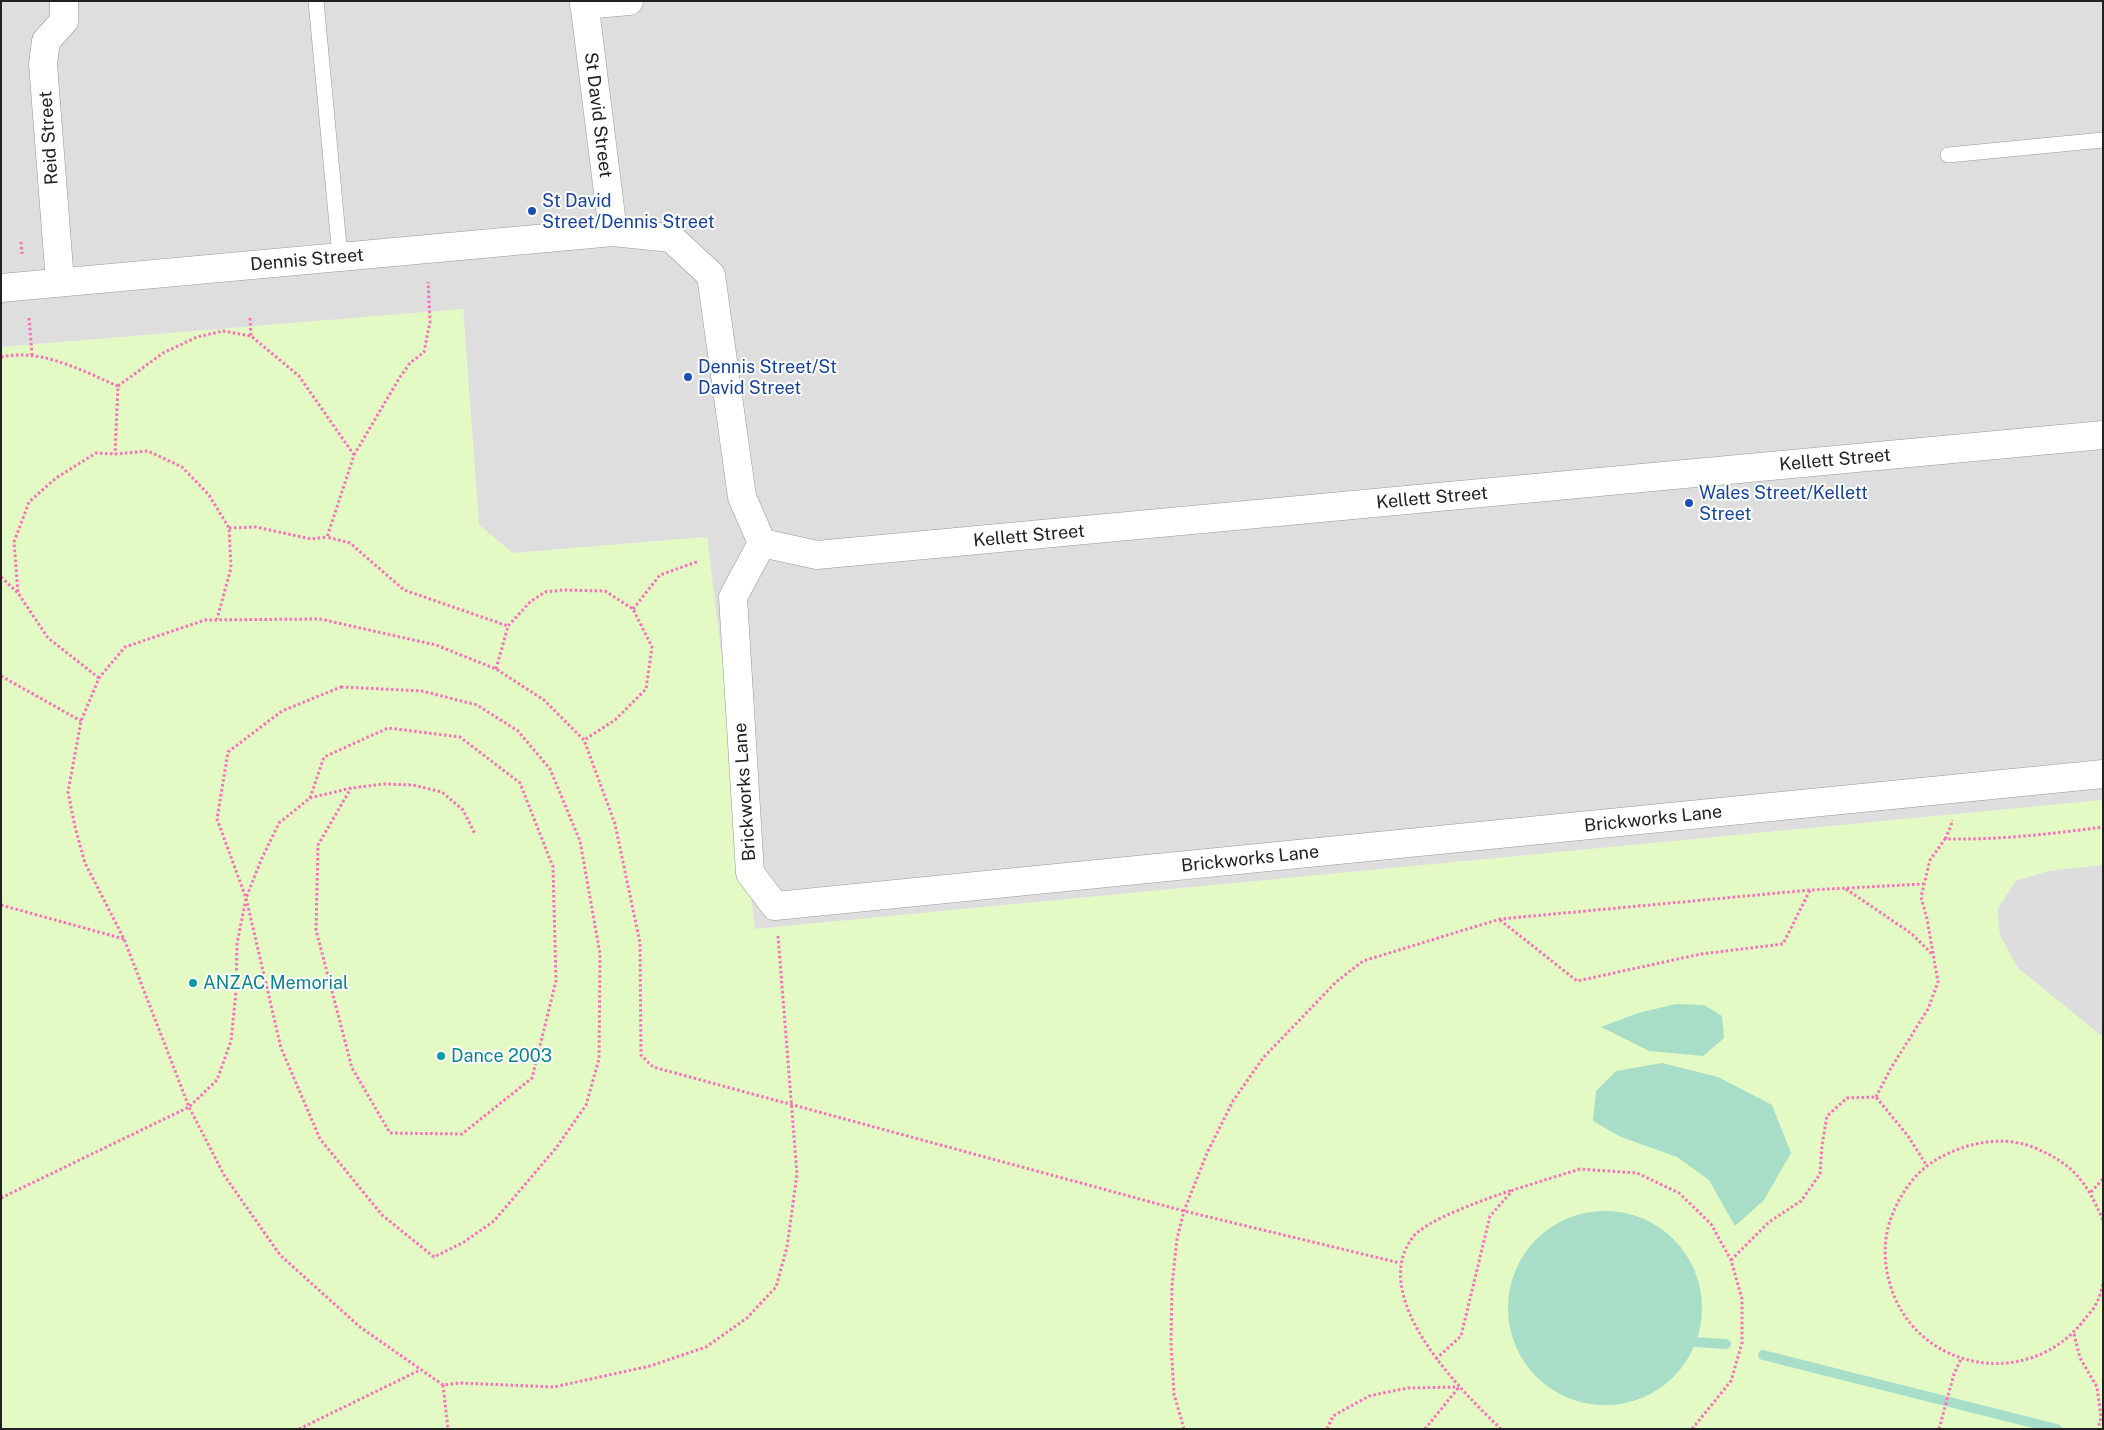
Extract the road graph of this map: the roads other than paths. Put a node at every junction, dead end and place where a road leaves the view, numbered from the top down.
1 (64, 1) edge
2 (316, 1) edge
3 (628, 1) edge
4 (584, 3) edge
5 (2103, 140) edge
6 (1948, 155) dead end
7 (613, 232) junction
8 (340, 257) junction
9 (60, 282) junction
10 (1, 288) edge
11 (2103, 435) edge
12 (762, 543) junction
13 (2103, 774) edge

1 - 9 street, Reid Street
2 - 8 lane
3 - 4 street
4 - 7 street, St David Street
5 - 6 lane
7 - 8 street, Dennis Street
7 - 12 street
8 - 9 street, Dennis Street
9 - 10 street, Dennis Street
11 - 12 street, Kellett Street
12 - 13 street, Brickworks Lane

